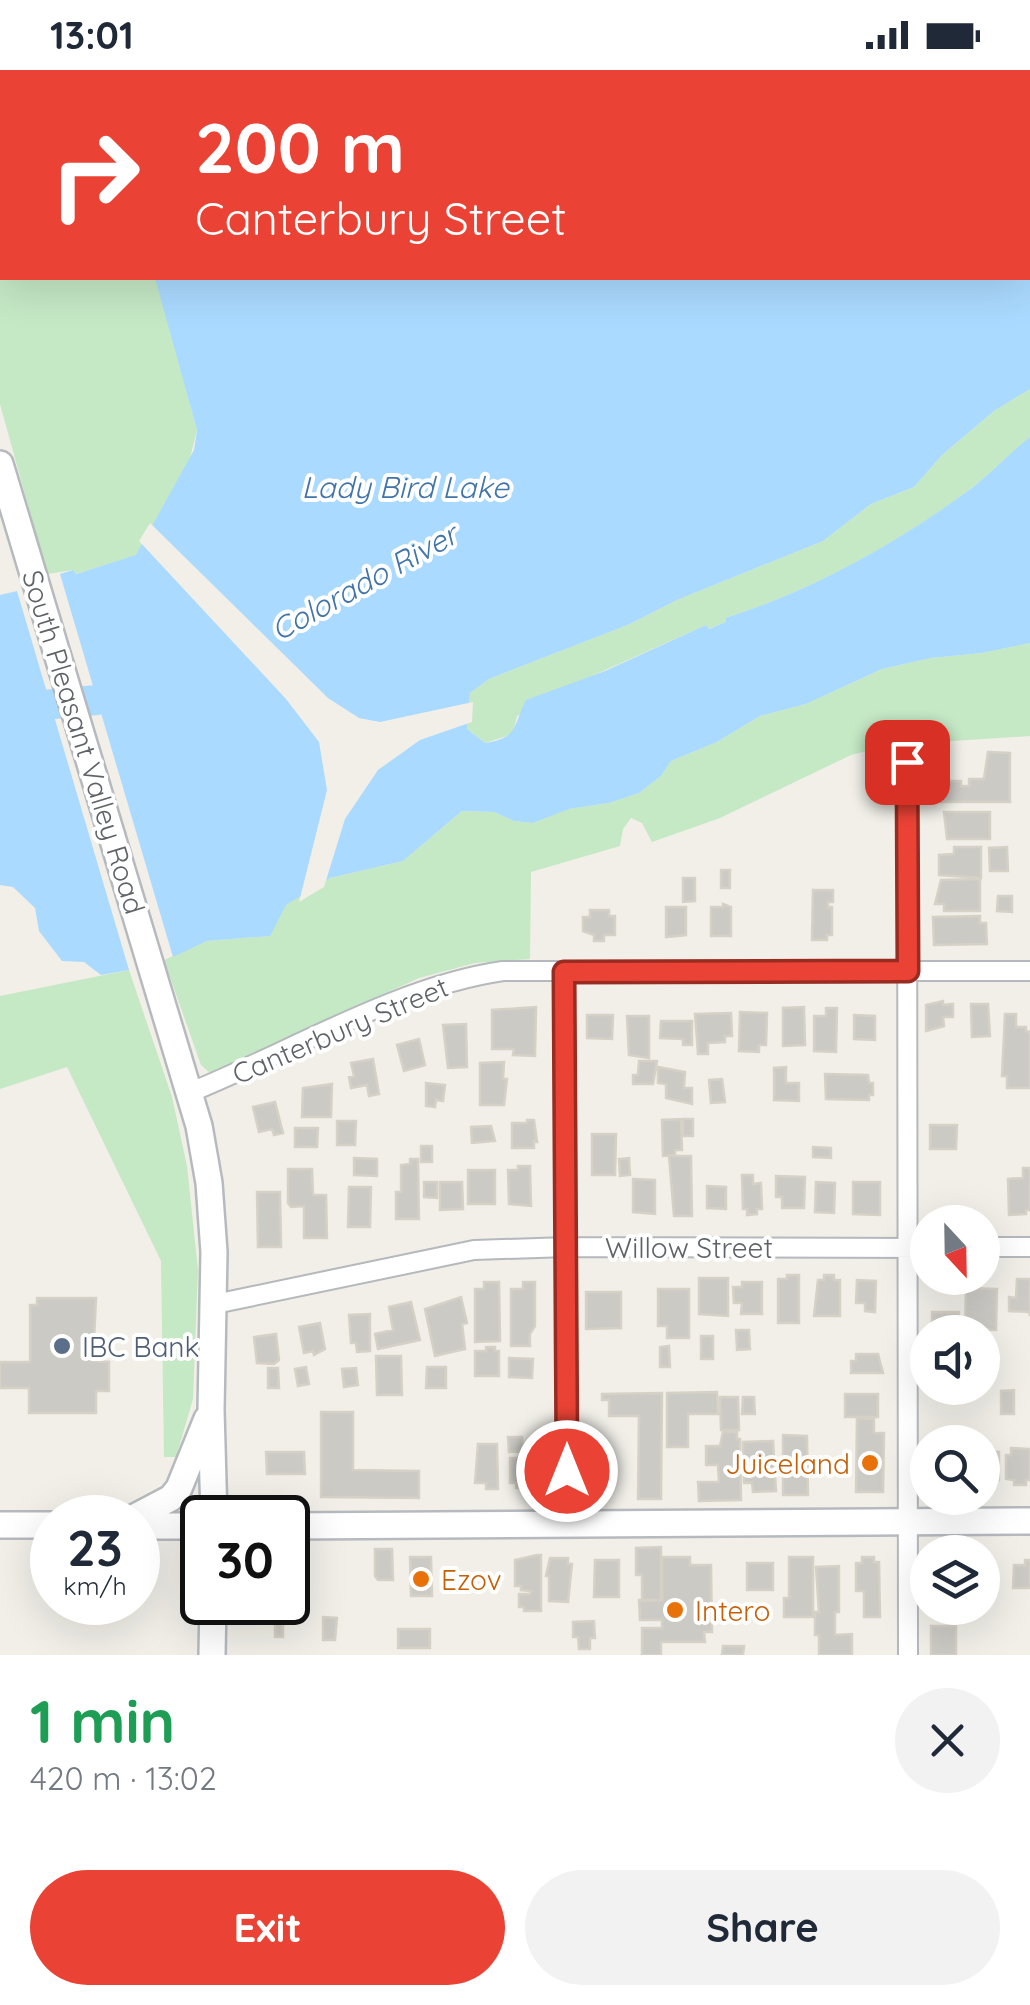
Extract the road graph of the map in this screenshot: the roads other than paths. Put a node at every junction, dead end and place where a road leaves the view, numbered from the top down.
1 (0, 464) edge
2 (907, 762) dead end
3 (1030, 970) edge
4 (908, 971) junction
5 (564, 972) junction
6 (190, 1092) junction
7 (916, 1205) edge
8 (567, 1247) junction
9 (1030, 1247) edge
10 (910, 1248) edge
11 (1000, 1248) edge
12 (916, 1295) edge
13 (215, 1304) junction
14 (211, 1410) junction
15 (213, 1495) edge
16 (160, 1504) edge
17 (908, 1521) junction
18 (1030, 1521) edge
19 (567, 1522) junction
20 (0, 1526) edge
21 (30, 1526) edge
22 (310, 1526) edge
23 (213, 1625) edge
24 (212, 1655) edge
25 (908, 1655) edge

1 - 6 main road, South Pleasant Valley Road
2 - 4 street
3 - 4 street, Canterbury Street
4 - 5 street, Canterbury Street
4 - 7 street
5 - 6 street, Canterbury Street
5 - 8 street
6 - 13 main road, South Pleasant Valley Road
8 - 10 street, Willow Street
8 - 13 street, Willow Street
8 - 19 street
9 - 11 street
12 - 17 street
13 - 14 main road, South Pleasant Valley Road
14 - 15 main road, South Pleasant Valley Road
14 - 16 main road
17 - 18 main road
17 - 19 main road
17 - 25 street
19 - 22 main road
20 - 21 main road
23 - 24 main road

